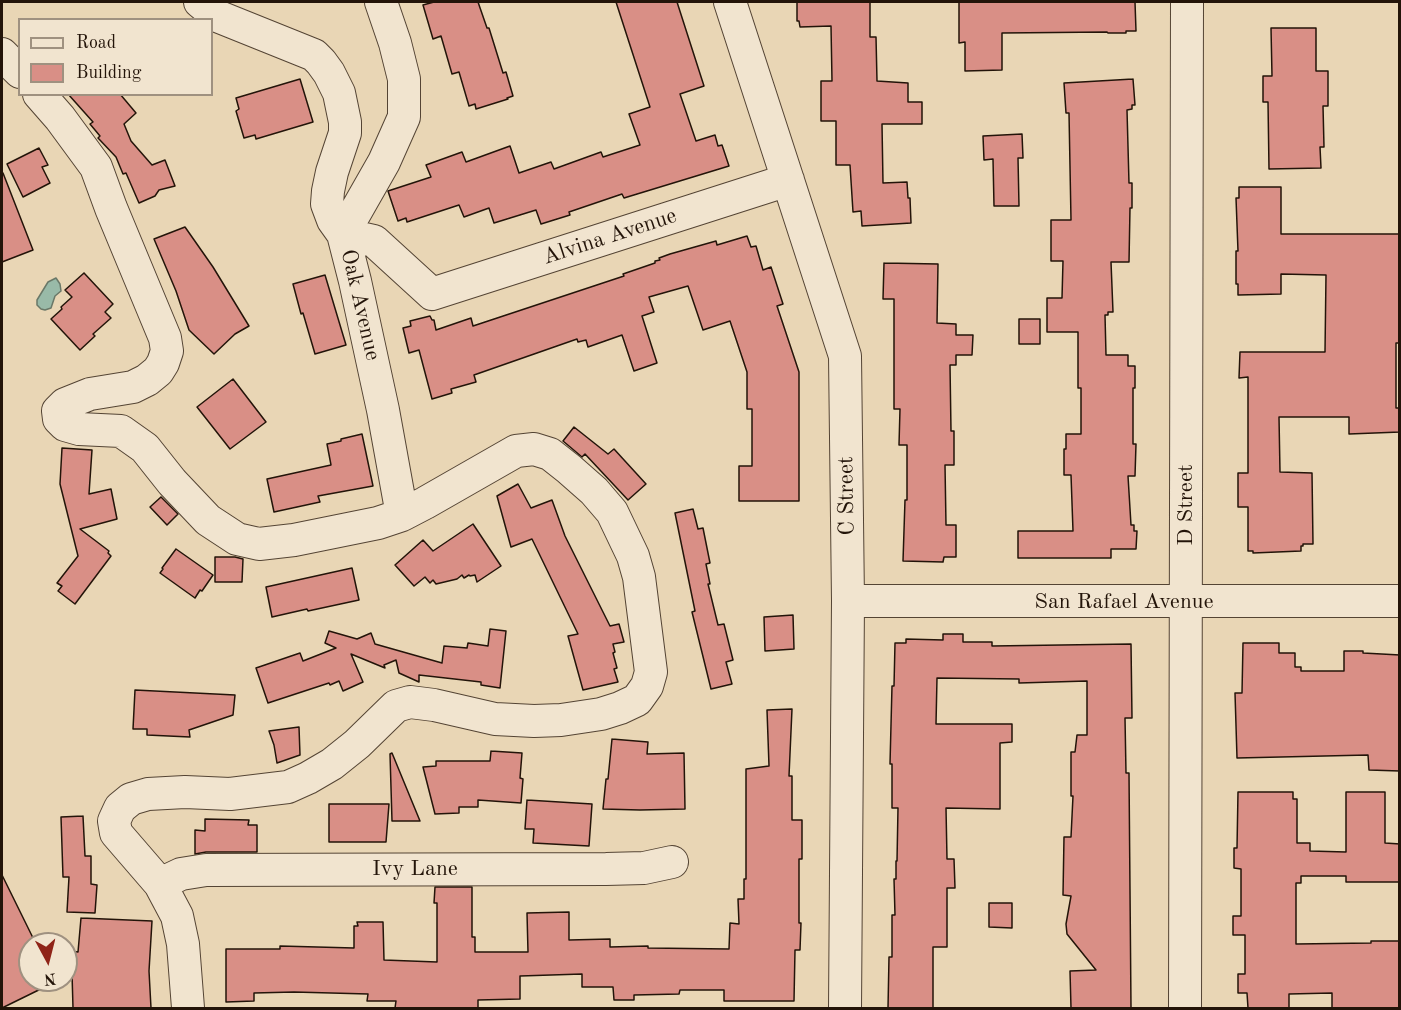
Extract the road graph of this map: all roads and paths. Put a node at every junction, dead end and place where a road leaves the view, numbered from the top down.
1 (200, 2) edge
2 (381, 2) edge
3 (730, 2) edge
4 (1187, 2) edge
5 (2, 54) edge
6 (18, 70) edge
7 (41, 96) edge
8 (788, 180) junction
9 (343, 234) junction
10 (402, 515) junction
11 (848, 601) junction
12 (1186, 602) junction
13 (1400, 602) edge
14 (672, 862) dead end
15 (160, 884) junction
16 (188, 1008) edge
17 (845, 1008) edge
18 (1185, 1008) edge

1 - 9 street, Oak Avenue
2 - 9 street
3 - 8 street, C Street
4 - 12 street, D Street
5 - 6 street
7 - 10 street
8 - 9 street, Alvina Avenue
8 - 11 street, C Street
9 - 10 street, Oak Avenue
10 - 15 street
11 - 12 street, San Rafael Avenue
11 - 17 street, C Street
12 - 13 street, San Rafael Avenue
12 - 18 street, D Street
14 - 15 street, Ivy Lane
15 - 16 street

